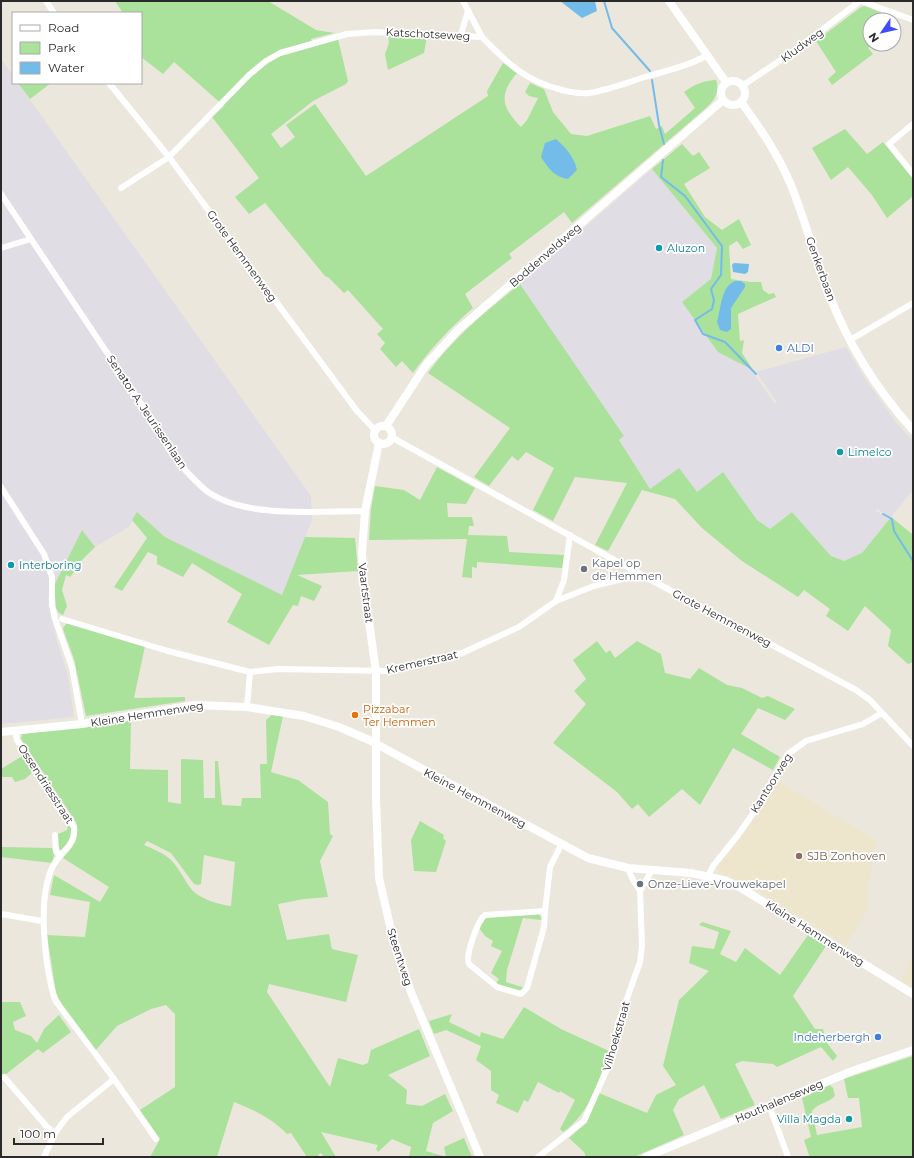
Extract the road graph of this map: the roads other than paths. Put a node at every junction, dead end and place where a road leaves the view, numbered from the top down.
1 (46, 1) edge
2 (463, 1) edge
3 (669, 1) edge
4 (860, 1) edge
5 (468, 11) junction
6 (53, 12) edge
7 (913, 20) edge
8 (461, 34) junction
9 (482, 37) junction
10 (708, 55) junction
11 (726, 82) junction
12 (110, 84) edge
13 (742, 86) junction
14 (723, 100) junction
15 (741, 102) junction
16 (913, 124) edge
17 (169, 157) junction
18 (913, 174) edge
19 (121, 188) dead end
20 (1, 194) edge
21 (31, 238) junction
22 (1, 248) edge
23 (913, 303) edge
24 (850, 340) junction
25 (386, 426) junction
26 (375, 430) junction
27 (913, 430) edge
28 (392, 437) junction
29 (379, 443) junction
30 (1, 487) edge
31 (365, 511) junction
32 (570, 535) junction
33 (638, 573) junction
34 (556, 601) junction
35 (62, 619) dead end
36 (250, 672) junction
37 (376, 672) junction
38 (247, 707) junction
39 (882, 713) junction
40 (82, 724) junction
41 (15, 730) junction
42 (1, 732) edge
43 (376, 744) junction
44 (913, 746) edge
45 (55, 835) dead end
46 (561, 845) junction
47 (60, 856) junction
48 (628, 868) junction
49 (652, 870) junction
50 (708, 876) junction
51 (640, 890) junction
52 (545, 911) junction
53 (1, 914) edge
54 (42, 921) junction
55 (911, 994) edge
56 (913, 1050) edge
57 (4, 1077) dead end
58 (114, 1079) junction
59 (769, 1105) junction
60 (55, 1133) junction
61 (156, 1139) dead end
62 (44, 1157) edge
63 (480, 1157) edge
64 (538, 1157) edge
65 (646, 1157) edge
66 (788, 1157) edge

1 - 6 street
2 - 5 street
3 - 10 street
4 - 7 street
4 - 13 street, Kludweg
5 - 8 street
5 - 9 street
8 - 9 street, Katschotseweg
8 - 17 street, Katschotseweg
9 - 10 street, Katschotseweg
10 - 11 street
11 - 13 street
11 - 14 street
12 - 17 street, Grote Hemmenweg
13 - 15 street
14 - 15 street
14 - 25 street, Boddenveldweg
15 - 24 street, Genkerbaan
16 - 18 street
17 - 19 street, Katschotseweg
17 - 26 street, Grote Hemmenweg
20 - 21 street, Senator A. Jeurissenlaan
21 - 22 street
21 - 31 street, Senator A. Jeurissenlaan
23 - 24 street
24 - 27 street, Genkerbaan
25 - 26 street
25 - 28 street
26 - 29 street, Grote Hemmenweg
28 - 29 street
28 - 32 street, Grote Hemmenweg
29 - 31 street, Vaartstraat
30 - 40 street
31 - 37 street, Vaartstraat
32 - 33 street, Grote Hemmenweg
32 - 34 street
33 - 34 street, Kremerstraat
33 - 39 street, Grote Hemmenweg
34 - 37 street, Kremerstraat
35 - 36 street, Kremerstraat
36 - 37 street, Kremerstraat
36 - 38 street
37 - 43 street, Vaartstraat
38 - 40 street, Kleine Hemmenweg
38 - 43 street, Kleine Hemmenweg
39 - 44 street, Grote Hemmenweg
39 - 50 street, Kantoorweg
40 - 41 street, Kleine Hemmenweg
41 - 42 street, Kleine Hemmenweg
41 - 47 street, Ossendriesstraat
43 - 46 street, Kleine Hemmenweg
43 - 63 street, Steentweg
45 - 47 street, Ossendriesstraat
46 - 48 street, Kleine Hemmenweg
46 - 52 street
47 - 54 street, Ossendriesstraat
48 - 49 street, Kleine Hemmenweg
48 - 51 street, Vilhoekstraat
49 - 50 street, Kleine Hemmenweg
49 - 51 street
50 - 55 street, Kleine Hemmenweg
51 - 64 street, Vilhoekstraat
52 - 52 street
53 - 54 street
54 - 58 street, Ossendriesstraat
56 - 59 street, Houthalenseweg
57 - 60 street
58 - 60 street
58 - 61 street, Ossendriesstraat
59 - 65 street, Houthalenseweg
59 - 66 street
60 - 62 street

